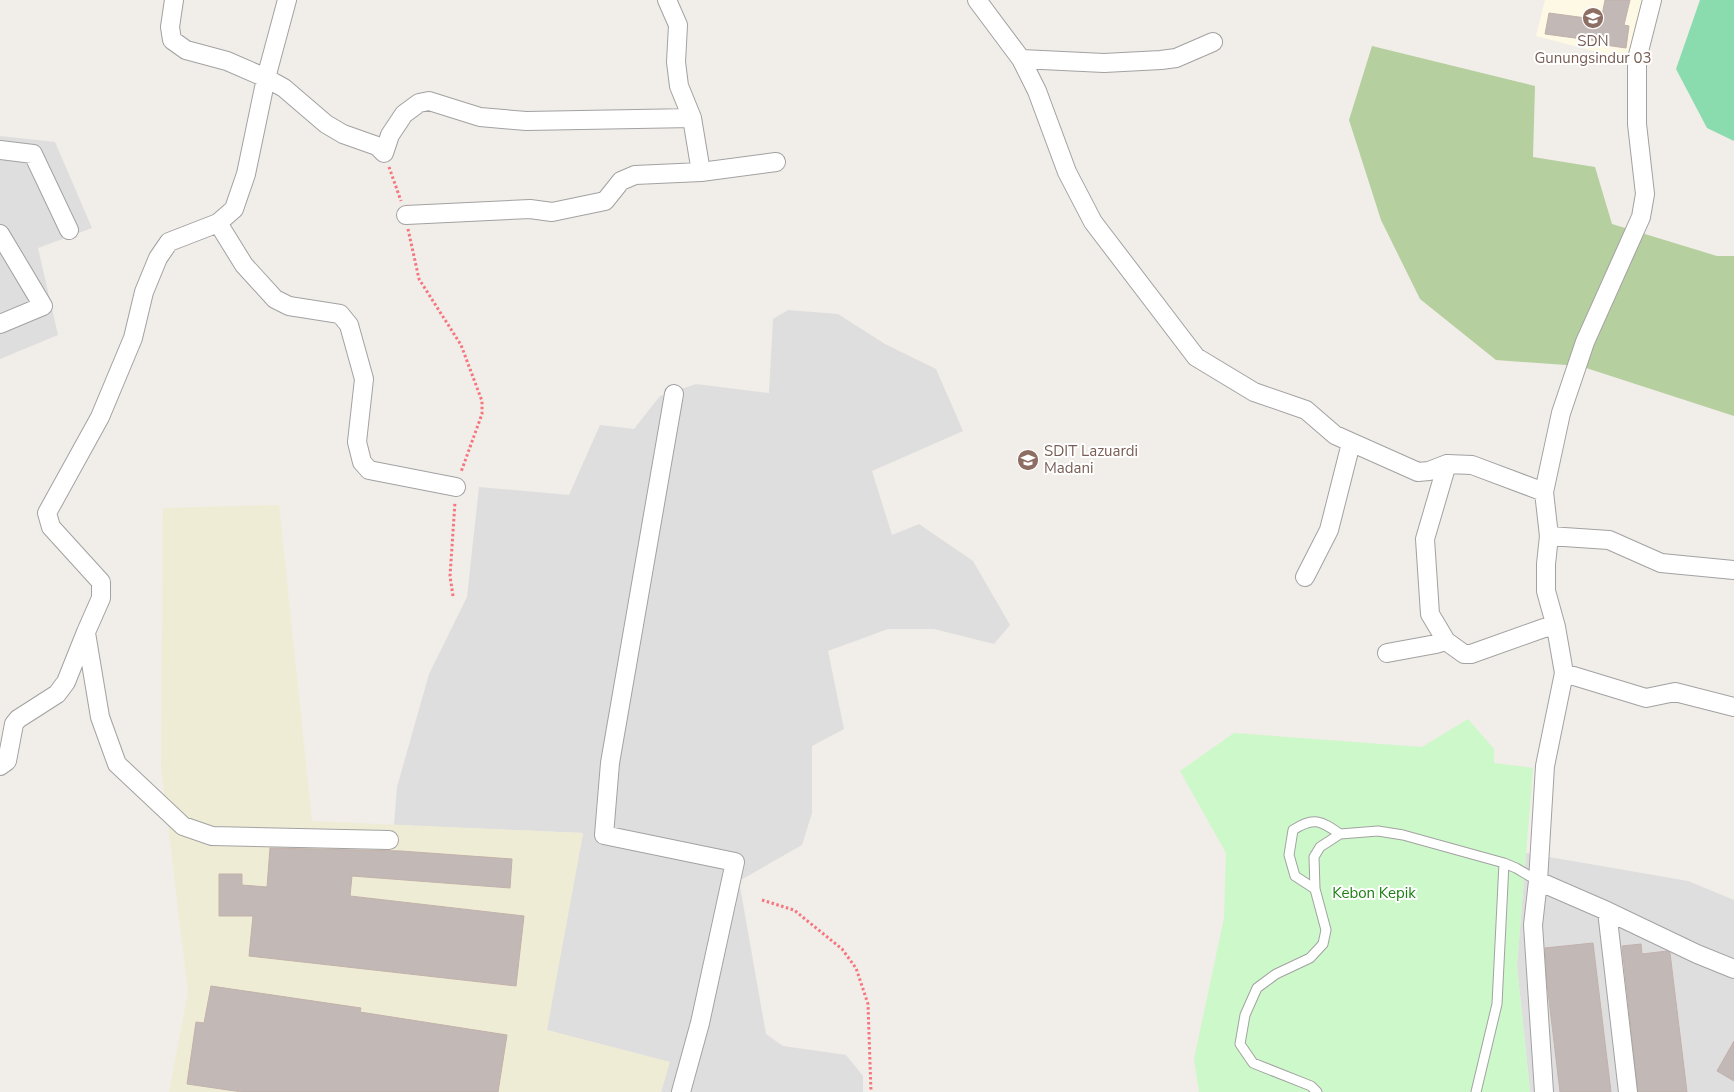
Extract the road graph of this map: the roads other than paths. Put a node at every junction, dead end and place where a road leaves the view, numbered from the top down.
1 (174, 0) edge
2 (287, 0) edge
3 (667, 0) edge
4 (977, 0) edge
5 (1652, 0) edge
6 (1213, 42) dead end
7 (1021, 59) junction
8 (266, 78) junction
9 (692, 118) junction
10 (0, 150) edge
11 (776, 162) dead end
12 (701, 172) junction
13 (406, 215) road end
14 (218, 223) junction
15 (69, 230) dead end
16 (0, 234) edge
17 (0, 324) edge
18 (674, 394) dead end
19 (1354, 444) junction
20 (1447, 464) junction
21 (456, 486) road end
22 (1544, 492) junction
23 (1549, 536) junction
24 (1734, 570) edge
25 (1305, 577) dead end
26 (1556, 627) junction
27 (86, 632) junction
28 (1446, 641) junction
29 (1387, 653) dead end
30 (1564, 673) junction
31 (1734, 708) edge
32 (0, 766) edge
33 (1340, 834) junction
34 (389, 840) dead end
35 (1504, 863) junction
36 (1538, 881) junction
37 (1315, 889) junction
38 (1607, 911) junction
39 (1734, 969) edge
40 (681, 1092) edge
41 (1317, 1092) edge
42 (1476, 1092) edge
43 (1544, 1092) edge
44 (1628, 1092) edge

1 - 8 street
2 - 8 street
3 - 9 street
4 - 7 street
5 - 22 street
6 - 7 street
7 - 19 street
8 - 9 street
8 - 14 street
9 - 12 street
10 - 15 street
11 - 12 street
12 - 13 street
14 - 21 street
14 - 27 street
16 - 17 street
18 - 40 street
19 - 20 street
19 - 25 street
20 - 22 street
20 - 28 street
22 - 23 street
23 - 24 street
23 - 26 street
26 - 28 street
26 - 30 street
27 - 32 street
27 - 34 street
28 - 29 street
30 - 31 street
30 - 36 street
33 - 35 lane
33 - 37 lane
33 - 37 lane
35 - 36 lane
35 - 42 lane
36 - 38 street
36 - 43 street
37 - 41 lane
38 - 39 street
38 - 44 street

